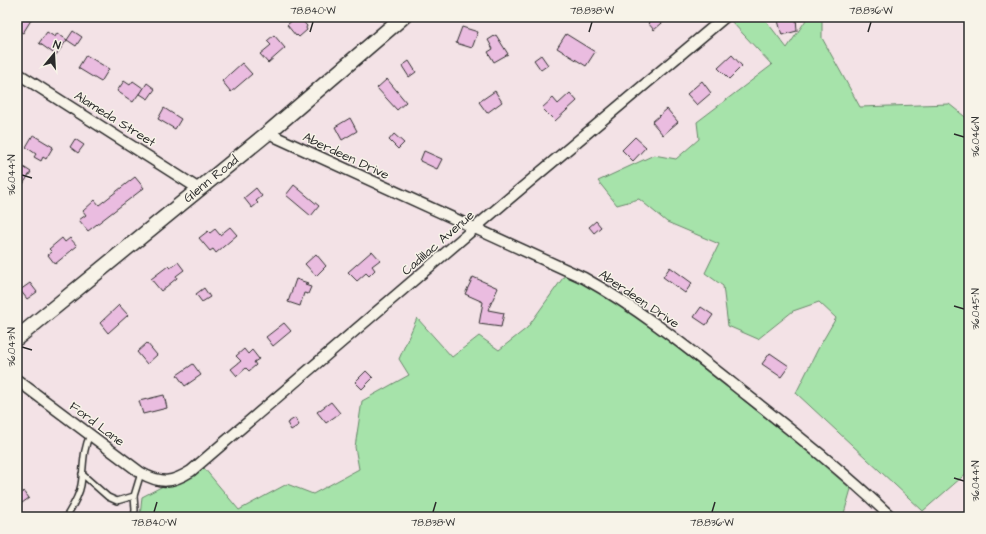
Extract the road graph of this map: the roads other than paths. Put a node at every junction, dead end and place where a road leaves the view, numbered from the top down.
1 (403, 17) edge
2 (725, 17) edge
3 (17, 73) edge
4 (269, 132) junction
5 (199, 189) junction
6 (474, 229) junction
7 (17, 338) edge
8 (17, 380) edge
9 (90, 435) junction
10 (141, 473) junction
11 (82, 474) junction
12 (164, 481) joint
13 (134, 496) junction
14 (66, 517) edge
15 (134, 517) edge
16 (891, 517) edge

1 - 4 street, Glenn Road
2 - 6 street, Cadillac Avenue
3 - 5 street, Alameda Street
4 - 5 street, Glenn Road
4 - 6 street, Aberdeen Drive
5 - 7 street, Glenn Road
6 - 12 street, Cadillac Avenue
6 - 16 street, Aberdeen Drive
8 - 9 street, Ford Lane
9 - 10 street, Ford Lane
9 - 11 lane
10 - 12 street, Ford Lane
10 - 13 lane
11 - 13 lane
11 - 14 lane
13 - 15 lane

